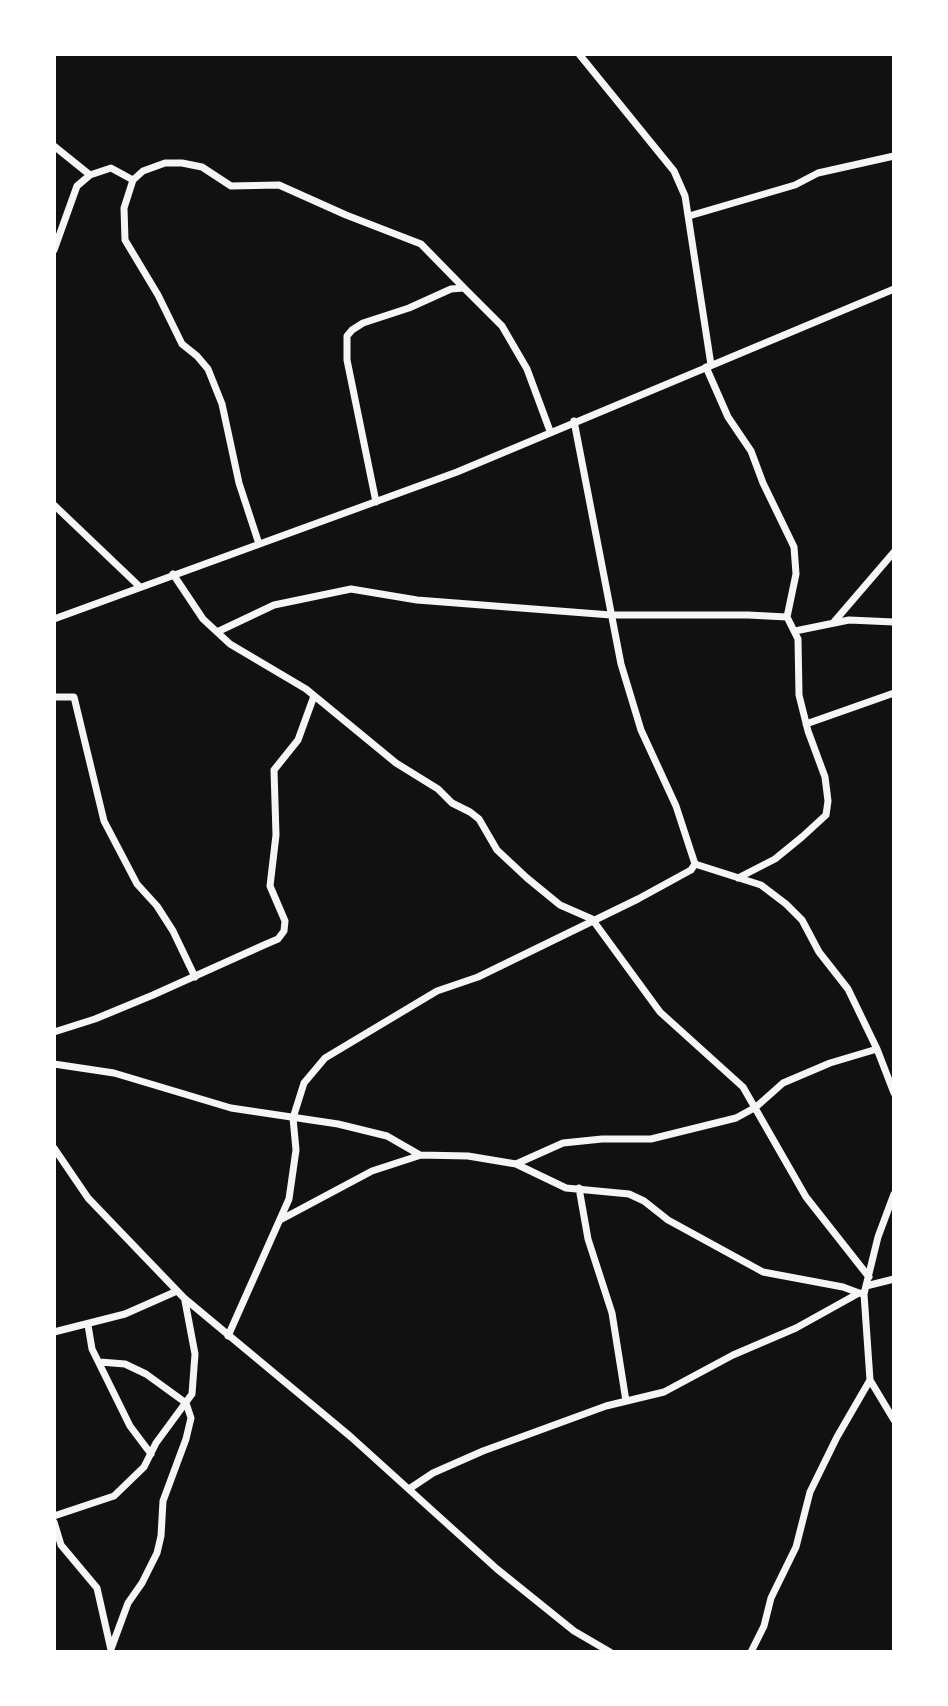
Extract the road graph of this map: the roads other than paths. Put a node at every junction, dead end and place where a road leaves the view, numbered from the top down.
1 (579, 54) edge
2 (54, 146) edge
3 (894, 156) edge
4 (90, 175) junction
5 (133, 180) junction
6 (689, 216) junction
7 (54, 250) edge
8 (464, 288) junction
9 (894, 289) edge
10 (709, 366) junction
11 (574, 421) junction
12 (550, 431) junction
13 (376, 502) junction
14 (54, 505) edge
15 (259, 544) junction
16 (894, 552) edge
17 (173, 574) junction
18 (140, 587) junction
19 (611, 615) junction
20 (787, 617) junction
21 (54, 619) edge
22 (894, 622) edge
23 (833, 623) junction
24 (795, 631) junction
25 (217, 632) junction
26 (894, 693) edge
27 (314, 696) junction
28 (54, 697) edge
29 (806, 724) junction
30 (695, 864) junction
31 (738, 878) junction
32 (592, 919) junction
33 (195, 977) junction
34 (54, 1032) edge
35 (877, 1049) junction
36 (54, 1064) edge
37 (894, 1093) edge
38 (756, 1107) junction
39 (293, 1118) junction
40 (54, 1148) edge
41 (420, 1155) junction
42 (516, 1164) junction
43 (579, 1188) junction
44 (894, 1194) edge
45 (282, 1219) junction
46 (894, 1279) edge
47 (865, 1288) junction
48 (177, 1291) junction
49 (184, 1298) junction
50 (88, 1325) junction
51 (54, 1332) edge
52 (228, 1336) junction
53 (100, 1362) junction
54 (870, 1380) junction
55 (626, 1401) junction
56 (186, 1403) junction
57 (894, 1420) edge
58 (151, 1454) junction
59 (409, 1489) junction
60 (54, 1516) edge
61 (54, 1522) edge
62 (111, 1651) edge
63 (610, 1652) edge
64 (751, 1652) edge

1 - 6 street
2 - 4 street
3 - 6 street
4 - 5 street
4 - 7 street
5 - 8 street
5 - 15 street
6 - 10 street
8 - 12 street
8 - 13 street
9 - 10 street
10 - 11 street
10 - 20 street
11 - 12 street
11 - 19 street
12 - 13 street
13 - 15 street
14 - 18 street
15 - 17 street
16 - 23 street
17 - 18 street
17 - 25 street
18 - 21 street
19 - 20 street
19 - 25 street
19 - 30 street
20 - 24 street
22 - 23 street
23 - 24 street
24 - 29 street
25 - 27 street
26 - 29 street
27 - 32 street
27 - 33 street
28 - 33 street
29 - 31 street
30 - 31 street
30 - 32 street
31 - 35 street
32 - 38 street
32 - 39 street
33 - 34 street
35 - 37 street
35 - 38 street
36 - 39 street
38 - 42 street
38 - 47 street
39 - 41 street
39 - 45 street
40 - 48 street
41 - 42 street
41 - 45 street
42 - 43 street
43 - 47 street
43 - 55 street
44 - 47 street
45 - 52 street
46 - 47 street
47 - 54 street
47 - 55 street
48 - 49 street
48 - 50 street
49 - 52 street
49 - 56 street
50 - 51 street
50 - 53 street
52 - 59 street
53 - 56 street
53 - 58 street
54 - 57 street
54 - 64 street
55 - 59 street
56 - 58 street
56 - 62 street
58 - 60 street
59 - 63 street
61 - 62 street

